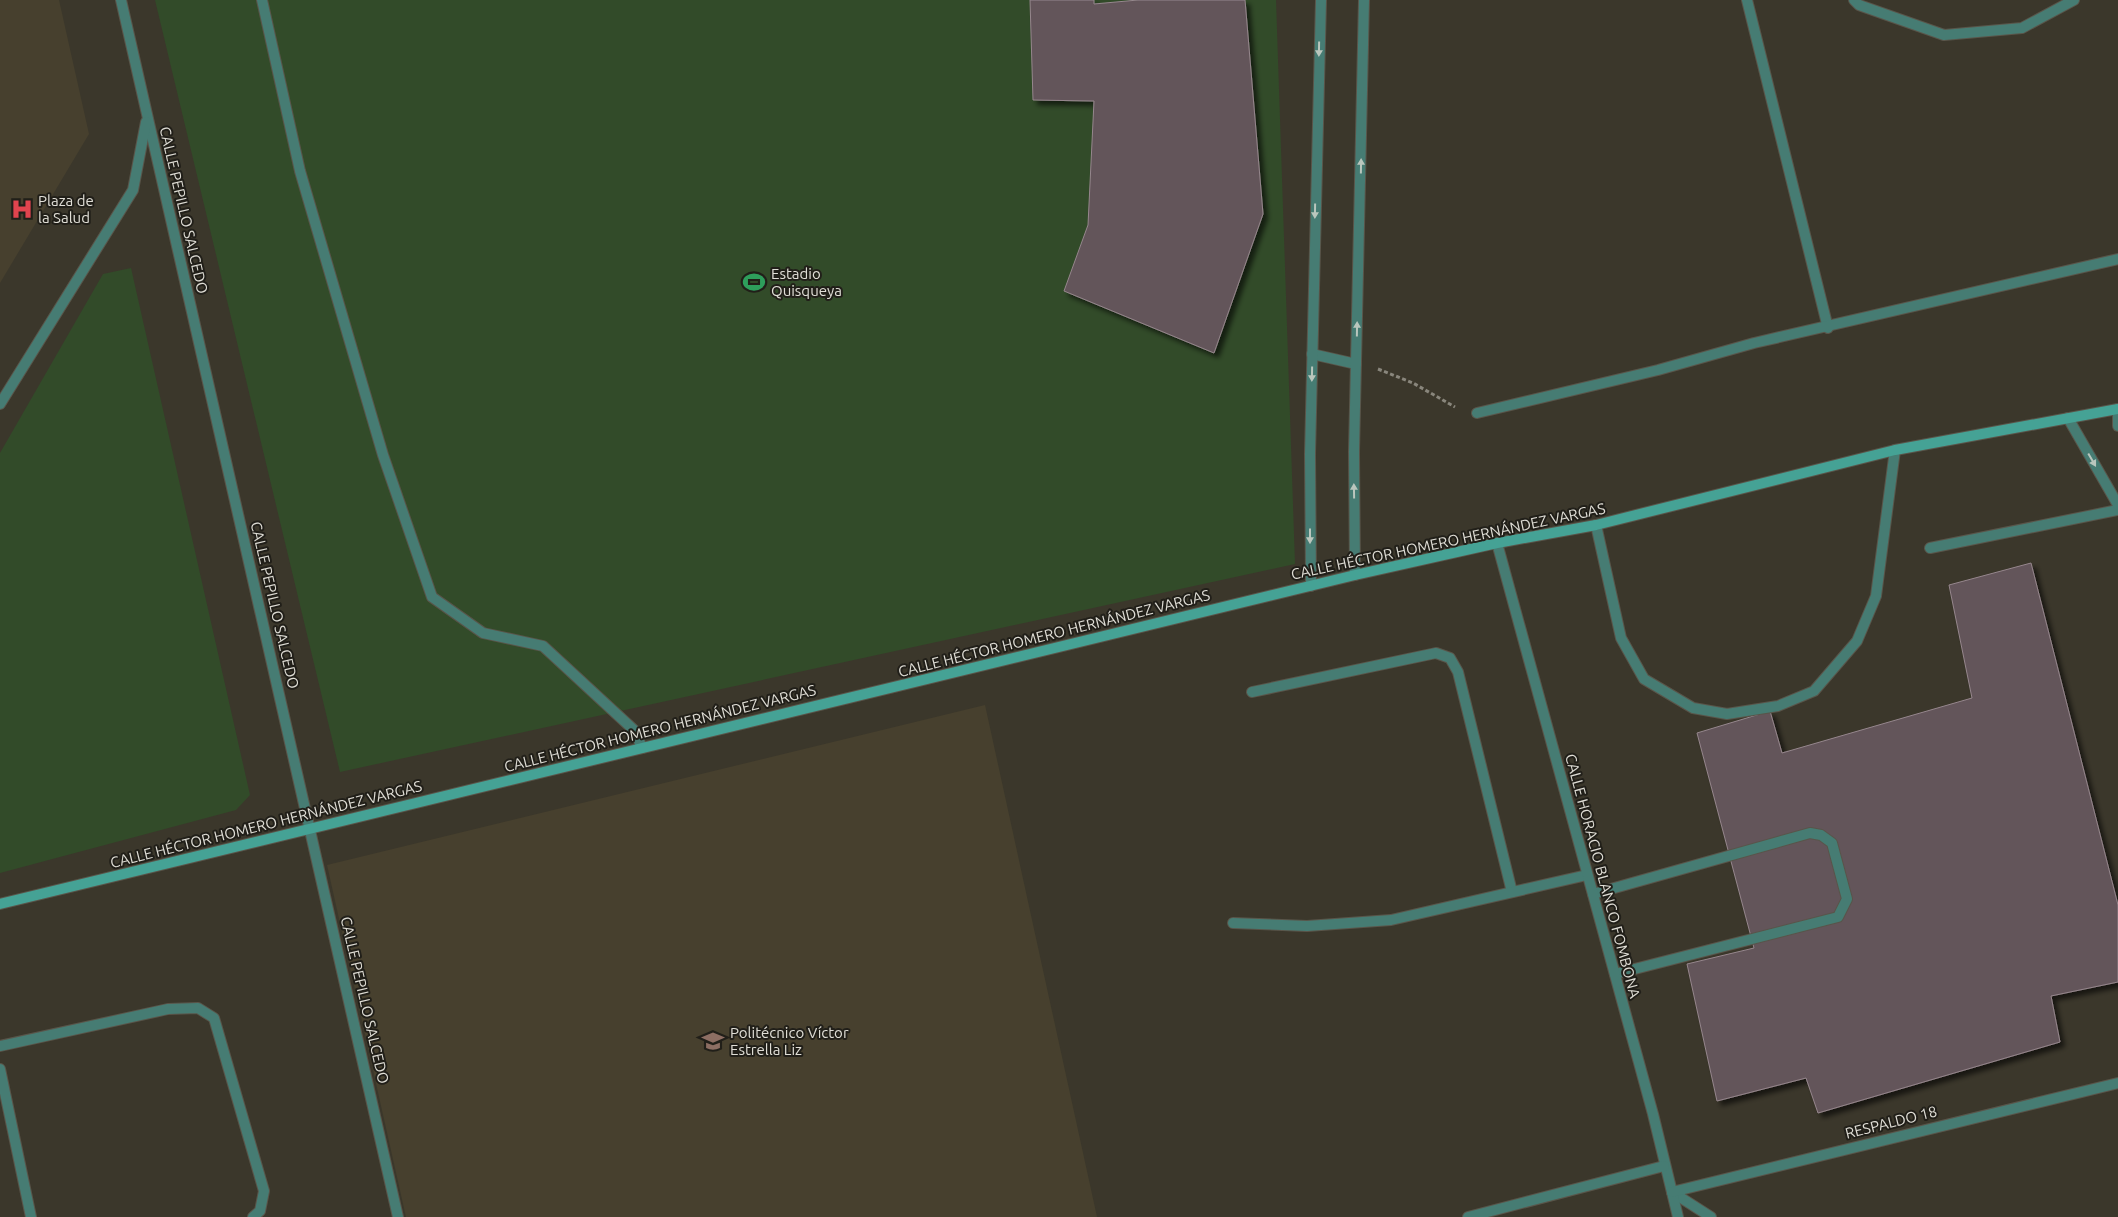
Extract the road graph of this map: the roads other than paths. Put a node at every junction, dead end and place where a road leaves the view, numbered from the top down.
1 (121, 0) edge
2 (262, 0) edge
3 (1321, 0) edge
4 (1364, 0) edge
5 (1747, 0) edge
6 (1854, 0) edge
7 (2074, 0) edge
8 (147, 118) junction
9 (2118, 259) edge
10 (1828, 328) junction
11 (1312, 354) junction
12 (1356, 364) junction
13 (0, 404) edge
14 (2118, 409) edge
15 (1477, 413) road end
16 (2068, 418) junction
17 (2118, 426) edge
18 (1896, 450) junction
19 (2118, 505) edge
20 (2118, 510) edge
21 (1596, 526) junction
22 (1496, 543) junction
23 (1930, 548) dead end
24 (1355, 575) junction
25 (1311, 586) junction
26 (1252, 692) dead end
27 (642, 748) junction
28 (311, 829) junction
29 (1587, 874) junction
30 (1512, 892) junction
31 (1593, 894) junction
32 (0, 904) edge
33 (1233, 923) dead end
34 (1615, 974) junction
35 (0, 1046) edge
36 (0, 1069) edge
37 (2118, 1083) edge
38 (1664, 1166) junction
39 (1672, 1192) junction
40 (32, 1217) edge
41 (253, 1217) edge
42 (398, 1217) edge
43 (1468, 1217) edge
44 (1678, 1217) edge
45 (1711, 1217) edge

1 - 8 street, CALLE PEPILLO SALCEDO
2 - 27 street
3 -> 11 street
12 -> 4 street
5 - 10 street
6 - 7 street
8 - 13 street
8 - 28 street, CALLE PEPILLO SALCEDO
9 - 10 street
10 - 15 street
11 - 12 street
11 -> 25 street
24 -> 12 street
14 - 16 street, CALLE HÉCTOR HOMERO HERNÁNDEZ VARGAS
14 - 17 street
16 - 18 street, CALLE HÉCTOR HOMERO HERNÁNDEZ VARGAS
16 -> 19 street
18 - 21 street, CALLE HÉCTOR HOMERO HERNÁNDEZ VARGAS
18 - 21 street
20 - 23 street
21 - 22 street, CALLE HÉCTOR HOMERO HERNÁNDEZ VARGAS
22 - 24 street, CALLE HÉCTOR HOMERO HERNÁNDEZ VARGAS
22 - 29 street, CALLE HORACIO BLANCO FOMBONA
24 - 25 street, CALLE HÉCTOR HOMERO HERNÁNDEZ VARGAS
25 - 27 street, CALLE HÉCTOR HOMERO HERNÁNDEZ VARGAS
26 - 30 street
27 - 28 street, CALLE HÉCTOR HOMERO HERNÁNDEZ VARGAS
28 - 32 street, CALLE HÉCTOR HOMERO HERNÁNDEZ VARGAS
28 - 42 street, CALLE PEPILLO SALCEDO
29 - 30 street
29 - 31 street, CALLE HORACIO BLANCO FOMBONA
30 - 33 street
31 - 34 street, CALLE HORACIO BLANCO FOMBONA
31 - 34 street
34 - 38 street, CALLE HORACIO BLANCO FOMBONA
35 - 41 street
36 - 40 street
37 - 39 street, RESPALDO 18
38 - 39 street, CALLE HORACIO BLANCO FOMBONA
38 - 43 street
39 - 44 street, CALLE HORACIO BLANCO FOMBONA
39 - 45 street

